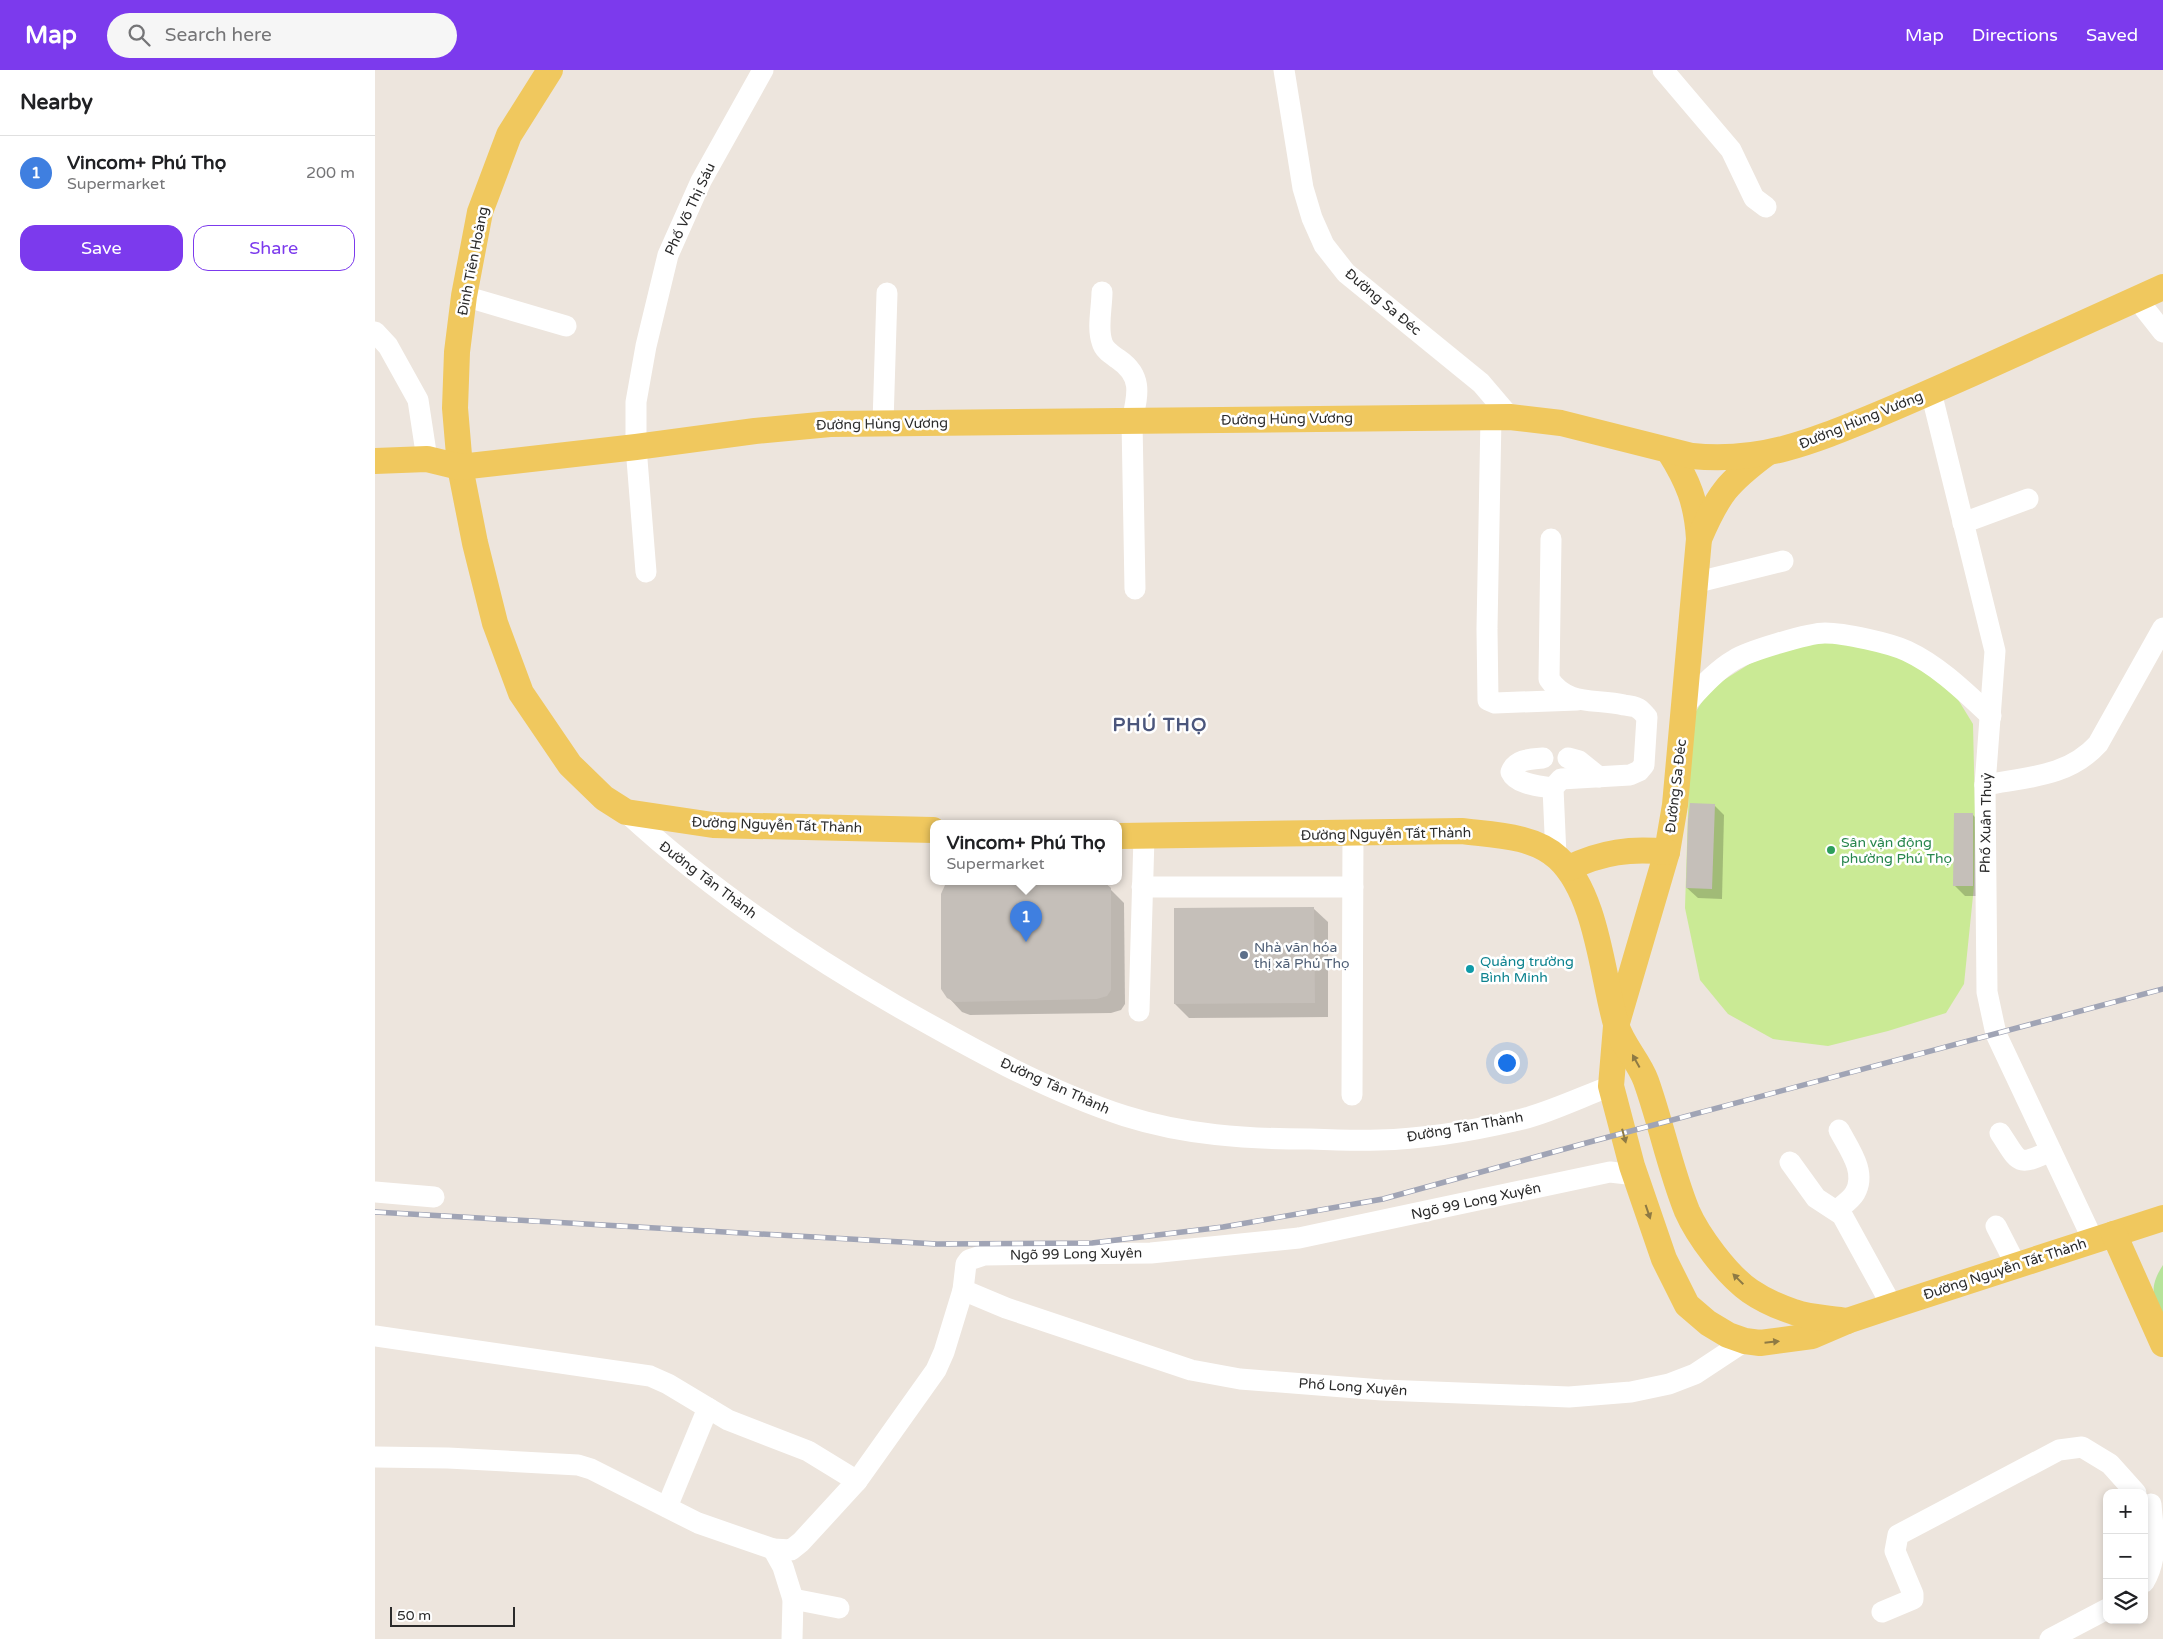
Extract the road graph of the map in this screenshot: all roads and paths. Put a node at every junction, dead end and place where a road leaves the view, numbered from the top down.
1 (550, 70) edge
2 (763, 70) edge
3 (1284, 70) edge
4 (1663, 70) edge
5 (1766, 207) dead end
6 (2163, 287) edge
7 (1103, 292) dead end
8 (887, 293) dead end
9 (464, 296) junction
10 (2137, 299) junction
11 (566, 326) dead end
12 (375, 332) edge
13 (2163, 332) edge
14 (1931, 392) junction
15 (1501, 417) junction
16 (1132, 421) junction
17 (883, 423) junction
18 (637, 447) junction
19 (1669, 451) junction
20 (1768, 453) junction
21 (427, 459) junction
22 (375, 461) edge
23 (460, 467) junction
24 (2028, 499) dead end
25 (1963, 523) junction
26 (1551, 539) dead end
27 (1699, 539) junction
28 (1783, 561) dead end
29 (646, 572) dead end
30 (1694, 583) junction
31 (1135, 589) dead end
32 (2163, 628) edge
33 (1581, 700) junction
34 (1684, 706) junction
35 (1991, 716) junction
36 (1543, 758) dead end
37 (1569, 758) dead end
38 (1599, 777) junction
39 (1985, 785) junction
40 (1553, 788) junction
41 (625, 812) junction
42 (930, 830) edge
43 (1353, 834) junction
44 (1122, 836) edge
45 (1144, 837) junction
46 (1667, 852) junction
47 (1563, 862) junction
48 (1142, 887) junction
49 (1353, 887) junction
50 (1139, 1011) dead end
51 (1616, 1026) junction
52 (1352, 1095) dead end
53 (1613, 1096) junction
54 (1839, 1130) dead end
55 (2000, 1133) dead end
56 (2051, 1151) junction
57 (1790, 1162) dead end
58 (1634, 1171) junction
59 (375, 1192) edge
60 (434, 1196) dead end
61 (1837, 1210) junction
62 (2163, 1218) edge
63 (1996, 1226) dead end
64 (2103, 1237) junction
65 (2016, 1265) junction
66 (963, 1290) junction
67 (1892, 1306) junction
68 (1847, 1321) junction
69 (375, 1336) edge
70 (1745, 1341) junction
71 (2163, 1344) edge
72 (708, 1408) junction
73 (375, 1457) edge
74 (857, 1481) junction
75 (2149, 1500) edge
76 (667, 1507) junction
77 (773, 1549) junction
78 (2146, 1579) edge
79 (793, 1600) junction
80 (839, 1608) dead end
81 (2103, 1611) edge
82 (1882, 1612) dead end
83 (792, 1639) edge
84 (2050, 1639) edge

1 - 9 main road, Đinh Tiên Hoàng
2 - 18 street, Phố Võ Thị Sáu
3 - 15 street, Đường Sa Đéc
4 - 5 street
6 - 10 main road, Đường Hùng Vương
7 - 16 street
8 - 17 street
9 - 11 street
9 - 23 main road, Đinh Tiên Hoàng
10 - 13 street
10 - 14 main road, Đường Hùng Vương
12 - 21 street
14 - 20 main road, Đường Hùng Vương
14 - 25 street, Phố Xuân Thuỷ
15 - 16 main road, Đường Hùng Vương
15 - 19 main road, Đường Hùng Vương
15 - 33 street
16 - 17 main road, Đường Hùng Vương
16 - 31 street
17 - 18 main road, Đường Hùng Vương
18 - 23 main road, Đường Hùng Vương
18 - 29 street, Phố Võ Thị Sáu
19 - 20 main road, Đường Hùng Vương
19 - 27 main road, Đường Sa Đéc
20 - 27 main road, Đường Sa Đéc
21 - 22 main road, Đường Hùng Vương
21 - 23 main road, Đường Hùng Vương
23 - 41 main road, Đường Nguyễn Tất Thành
24 - 25 street
25 - 35 street, Phố Xuân Thuỷ
26 - 33 street
27 - 30 main road, Đường Sa Đéc
28 - 30 street
30 - 34 main road, Đường Sa Đéc
32 - 39 street
33 - 38 street
34 - 35 street
34 - 46 main road, Đường Sa Đéc
35 - 39 street, Phố Xuân Thuỷ
36 - 40 street
37 - 38 street
38 - 40 street
39 - 56 street, Phố Xuân Thuỷ
40 - 47 street
41 - 42 main road, Đường Nguyễn Tất Thành
41 - 53 street, Đường Tân Thành
43 - 45 main road, Đường Nguyễn Tất Thành
43 - 47 main road, Đường Nguyễn Tất Thành
43 - 49 street
44 - 45 main road, Đường Nguyễn Tất Thành
45 - 48 street
46 - 47 main road
46 - 51 main road, Đường Sa Đéc
47 - 51 main road
48 - 49 street
48 - 50 street
49 - 52 street
51 - 53 main road
68 -> 51 main road, Đường Nguyễn Tất Thành
53 -> 58 main road, Đường Nguyễn Tất Thành
54 - 61 street
55 - 56 street
56 - 64 street, Phố Xuân Thuỷ
57 - 61 street
58 - 66 street, Ngõ 99 Long Xuyên
58 -> 70 main road, Đường Nguyễn Tất Thành
59 - 60 street
61 - 67 street
62 - 64 main road, Đường Nguyễn Tất Thành
63 - 65 street
64 - 65 main road, Đường Nguyễn Tất Thành
64 - 71 main road
65 - 67 main road, Đường Nguyễn Tất Thành
66 - 70 street, Phố Long Xuyên
66 - 74 street, Ngõ 99 Long Xuyên
67 - 68 main road, Đường Nguyễn Tất Thành
70 -> 68 main road, Đường Nguyễn Tất Thành
69 - 72 street
72 - 74 street
72 - 76 street
73 - 76 street
74 - 77 street, Ngõ 99 Long Xuyên
75 - 78 street
75 - 82 street
76 - 77 street
77 - 79 street
79 - 80 street
79 - 83 street
81 - 84 street

